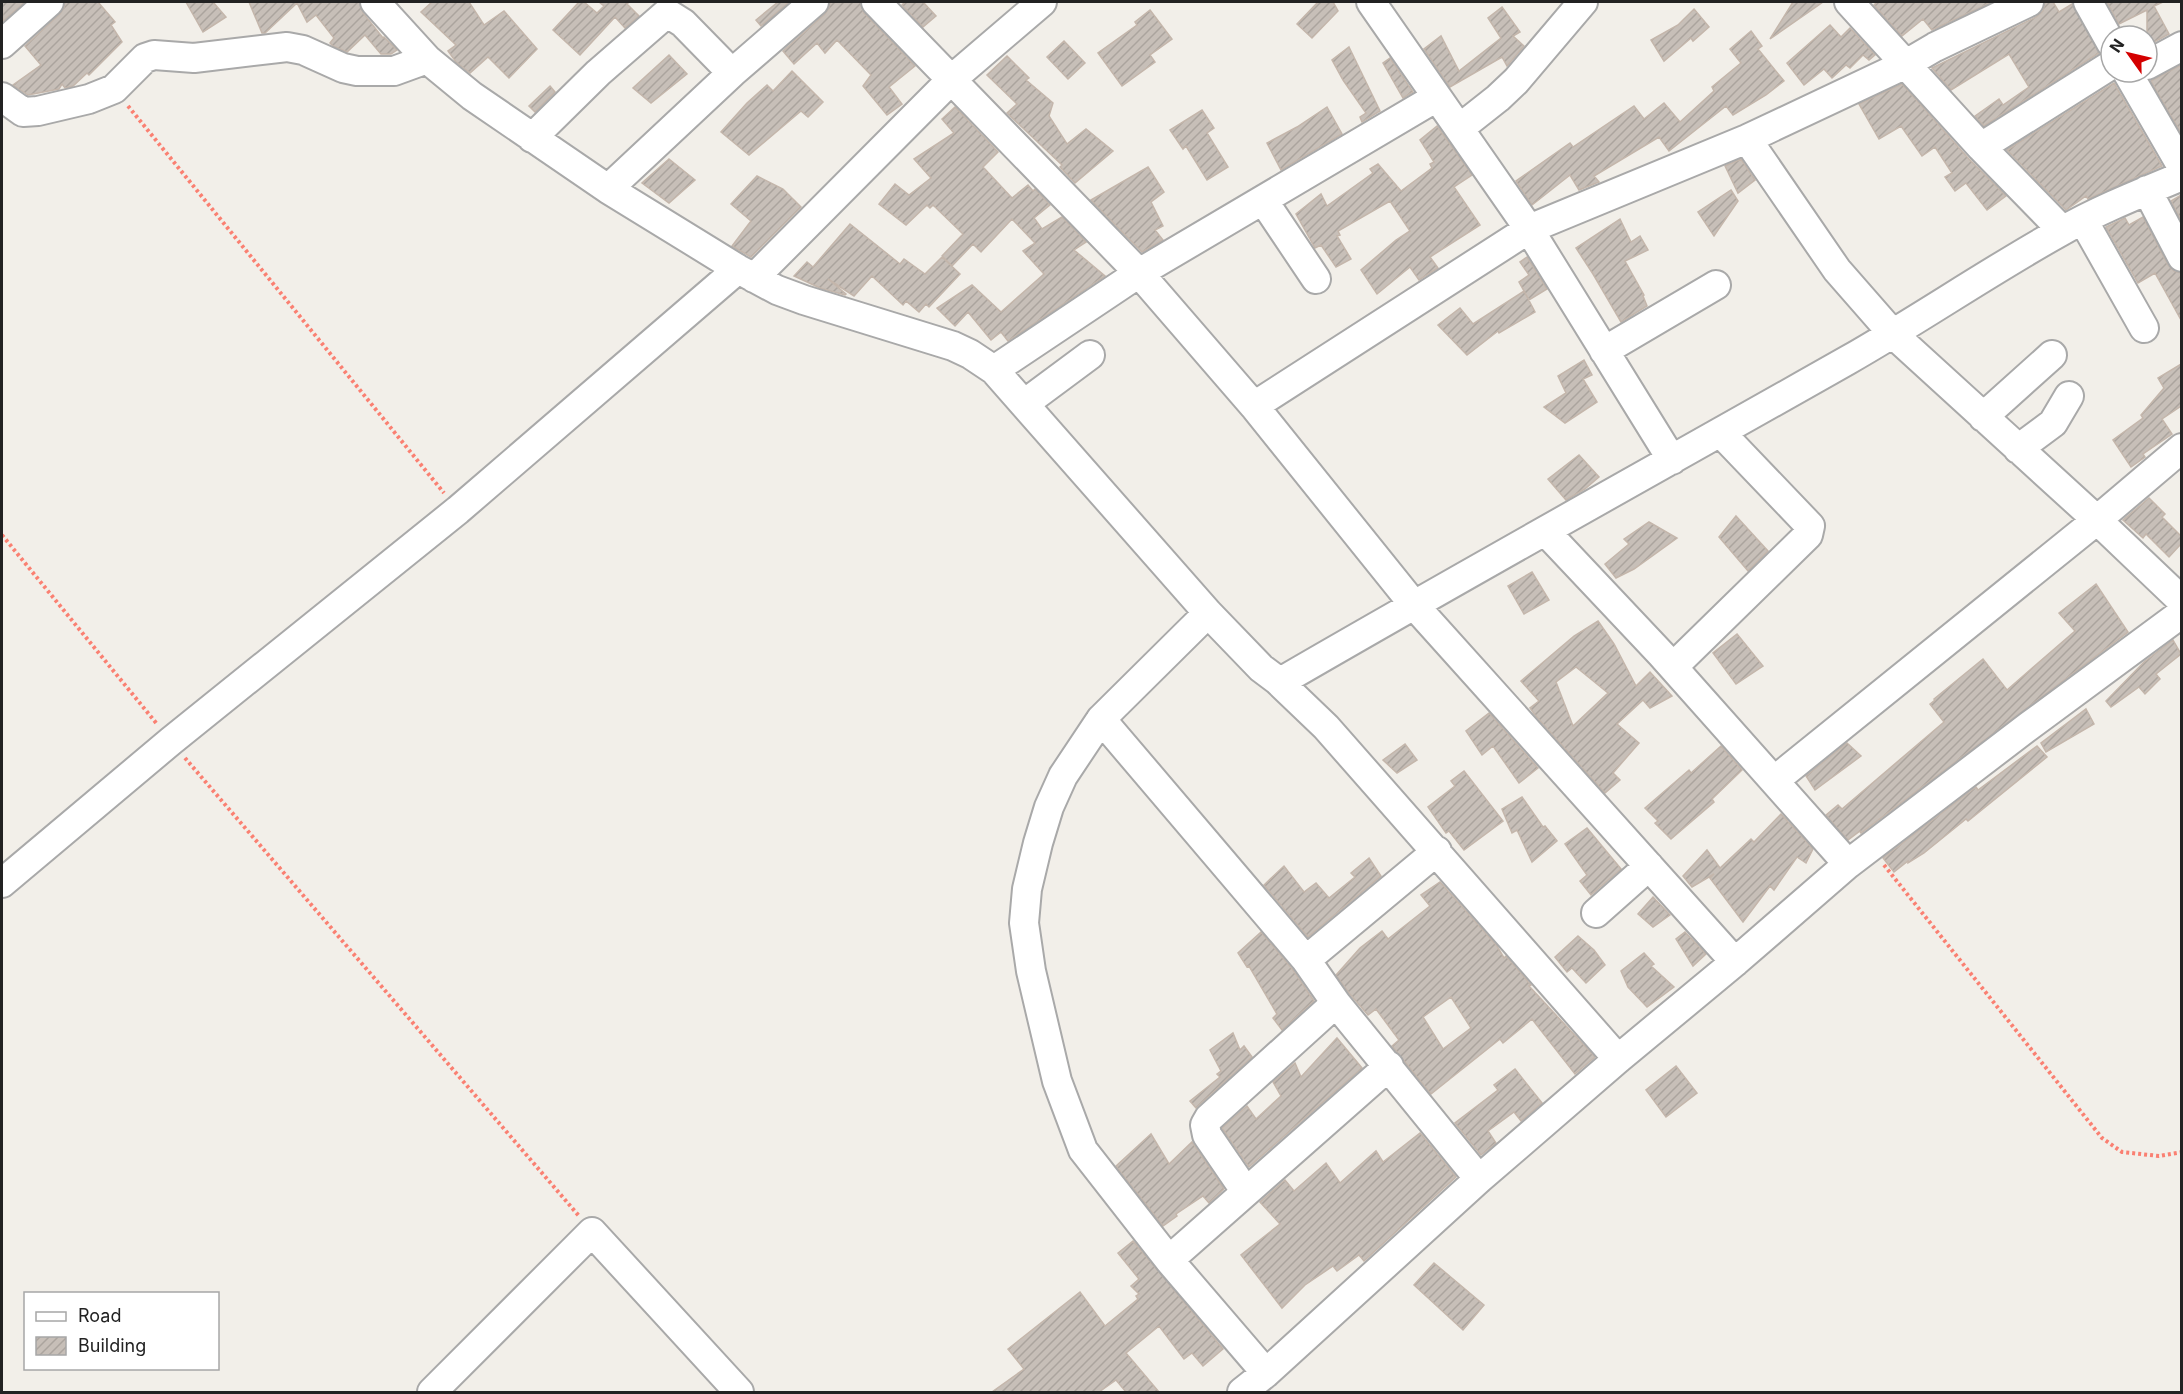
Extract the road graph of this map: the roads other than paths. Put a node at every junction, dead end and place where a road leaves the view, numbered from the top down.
1 (49, 2) edge
2 (814, 2) edge
3 (876, 2) edge
4 (1042, 2) edge
5 (1371, 2) edge
6 (1583, 2) edge
7 (1849, 2) edge
8 (2026, 2) edge
9 (2088, 2) edge
10 (381, 3) edge
11 (2101, 24) edge
12 (2, 44) edge
13 (2181, 46) edge
14 (2159, 56) edge
15 (427, 59) junction
16 (1906, 64) junction
17 (732, 73) junction
18 (952, 79) junction
19 (2103, 84) edge
20 (2137, 84) edge
21 (2, 97) edge
22 (1437, 97) junction
23 (1460, 128) junction
24 (532, 138) junction
25 (1747, 139) junction
26 (1981, 147) junction
27 (2181, 167) edge
28 (2181, 176) edge
29 (608, 189) junction
30 (2147, 190) junction
31 (1263, 200) junction
32 (2073, 225) junction
33 (1529, 229) junction
34 (2181, 257) edge
35 (1139, 273) junction
36 (746, 274) junction
37 (1316, 279) dead end
38 (1716, 285) dead end
39 (2144, 328) dead end
40 (1893, 334) junction
41 (1604, 351) junction
42 (2052, 355) dead end
43 (1090, 356) dead end
44 (994, 370) junction
45 (2069, 396) dead end
46 (1024, 404) junction
47 (1254, 406) junction
48 (1983, 417) junction
49 (1721, 433) junction
50 (2181, 448) edge
51 (2018, 449) junction
52 (1672, 460) junction
53 (2097, 520) junction
54 (1546, 532) junction
55 (2181, 600) edge
56 (1413, 605) junction
57 (1208, 613) junction
58 (2181, 613) edge
59 (1673, 667) junction
60 (1277, 680) junction
61 (1101, 719) junction
62 (1775, 780) junction
63 (1437, 851) junction
64 (1859, 856) junction
65 (1649, 866) junction
66 (2, 883) edge
67 (1596, 913) dead end
68 (1306, 960) junction
69 (1735, 962) junction
70 (1336, 1003) junction
71 (1618, 1059) junction
72 (1389, 1066) junction
73 (1479, 1179) junction
74 (1246, 1192) junction
75 (1169, 1260) junction
76 (1266, 1373) junction
77 (432, 1392) edge
78 (739, 1392) edge
79 (1242, 1392) edge

1 - 12 street
2 - 17 street
3 - 18 street
4 - 18 street
5 - 22 street
6 - 23 street
7 - 16 street
8 - 16 street
9 - 11 street
10 - 15 street
13 - 14 street
15 - 21 street
15 - 24 street
16 - 25 street
16 - 26 street
17 - 24 street
17 - 29 street
18 - 35 street
18 - 36 street
19 - 26 street
20 - 27 street
22 - 23 street
22 - 31 street
23 - 33 street
24 - 29 street
25 - 33 street
25 - 40 street
26 - 32 street
28 - 30 street
29 - 36 street
30 - 32 street
30 - 34 street
31 - 35 street
31 - 37 street
32 - 39 street
32 - 40 street
33 - 41 street
33 - 47 street
35 - 44 street
35 - 47 street
36 - 44 street
36 - 66 street
38 - 41 street
40 - 48 street
40 - 49 street
41 - 52 street
42 - 48 street
43 - 46 street
44 - 46 street
45 - 51 street
46 - 57 street
47 - 56 street
48 - 51 street
49 - 52 street
49 - 59 street
50 - 53 street
51 - 53 street
52 - 54 street
53 - 55 street
53 - 62 street
54 - 56 street
54 - 59 street
56 - 60 street
56 - 65 street
57 - 60 street
57 - 61 street
58 - 64 street
59 - 62 street
60 - 63 street
61 - 68 street
61 - 75 street
62 - 64 street
63 - 68 street
63 - 71 street
64 - 69 street
65 - 67 street
65 - 69 street
68 - 70 street
69 - 71 street
70 - 72 street
70 - 74 street
71 - 73 street
72 - 73 street
72 - 74 street
73 - 76 street
74 - 75 street
75 - 76 street
76 - 79 street
77 - 78 street

